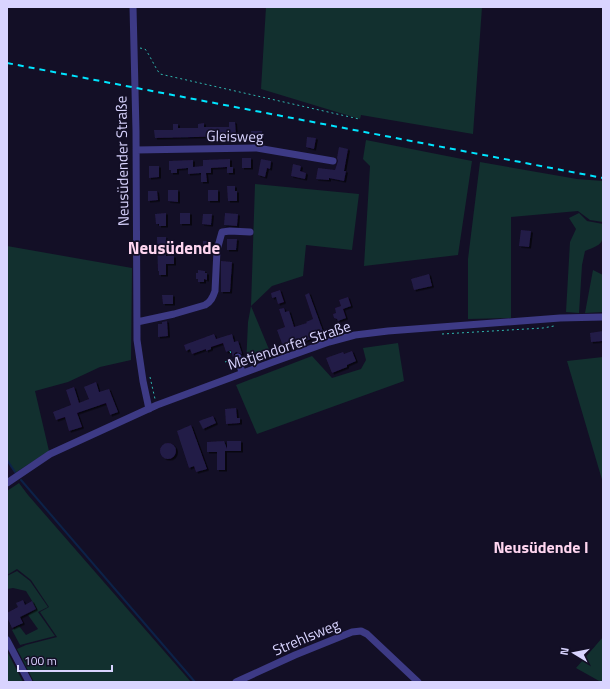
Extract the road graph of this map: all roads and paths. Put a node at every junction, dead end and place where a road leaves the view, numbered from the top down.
1 (133, 7) edge
2 (134, 48) junction
3 (359, 119) dead end
4 (136, 150) junction
5 (332, 161) dead end
6 (250, 232) dead end
7 (603, 317) edge
8 (137, 322) junction
9 (558, 325) dead end
10 (443, 334) dead end
11 (230, 351) dead end
12 (235, 358) joint
13 (242, 373) junction
14 (149, 374) dead end
15 (157, 406) junction
16 (149, 409) junction
17 (7, 483) edge
18 (7, 640) edge
19 (29, 682) edge
20 (236, 682) edge
21 (418, 682) edge

1 - 2 street, Neusüdender Straße
2 - 3 path
2 - 4 street, Neusüdender Straße
4 - 5 street, Gleisweg
4 - 8 street, Neusüdender Straße
6 - 8 street
7 - 13 street, Metjendorfer Straße
8 - 16 street, Neusüdender Straße
9 - 10 path
11 - 12 path
12 - 13 street
13 - 15 street, Metjendorfer Straße
14 - 15 path
15 - 16 street, Metjendorfer Straße
16 - 17 street, Metjendorfer Straße
18 - 19 street
20 - 21 street, Strehlsweg

